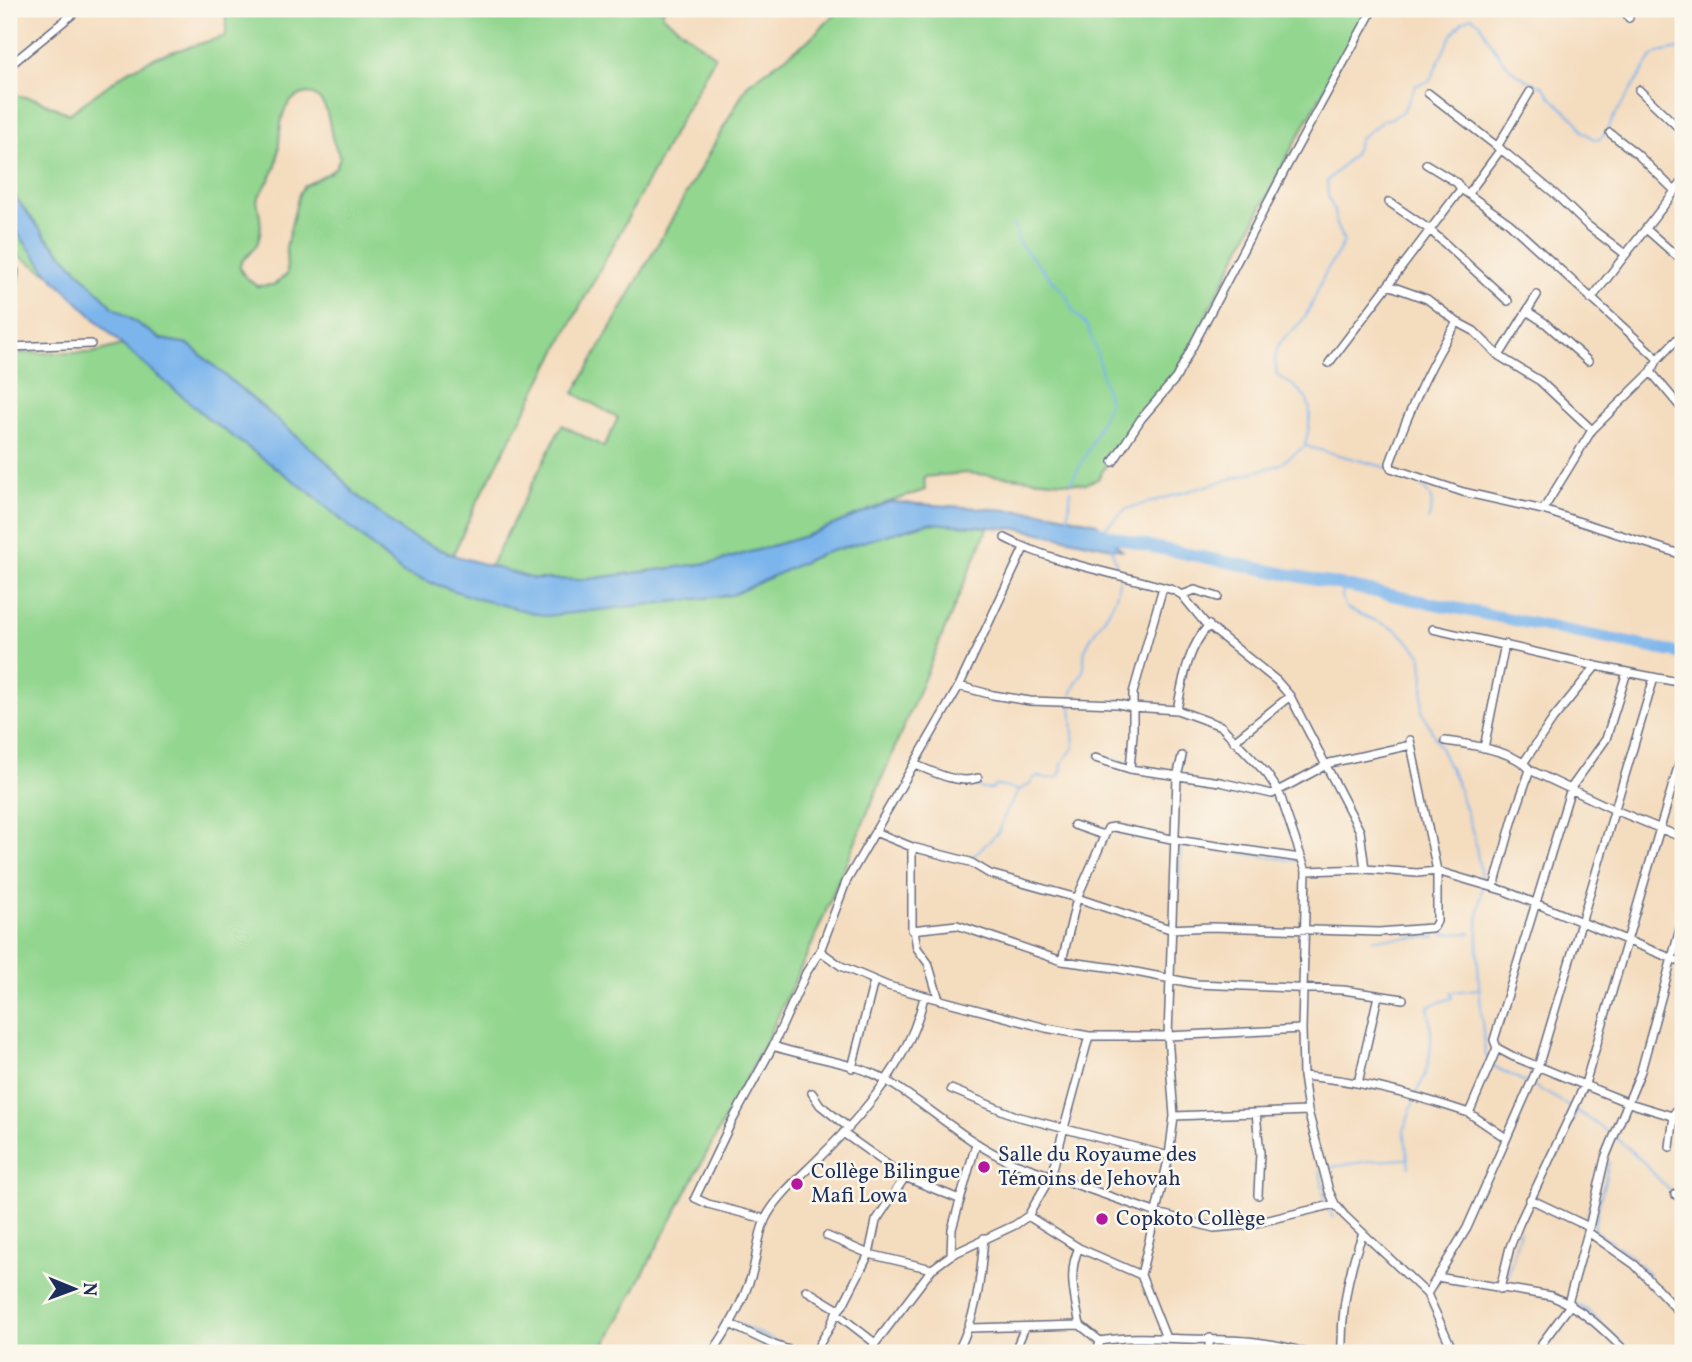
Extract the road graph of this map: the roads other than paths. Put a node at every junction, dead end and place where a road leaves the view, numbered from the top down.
1 (79, 9) edge
2 (1373, 9) edge
3 (1624, 9) edge
4 (1629, 18) dead end
5 (9, 65) edge
6 (1639, 90) dead end
7 (1530, 92) dead end
8 (1428, 93) dead end
9 (1683, 132) edge
10 (1610, 133) dead end
11 (1499, 148) junction
12 (1426, 164) dead end
13 (1683, 181) edge
14 (1674, 190) junction
15 (1464, 192) junction
16 (1390, 202) dead end
17 (1646, 229) junction
18 (1430, 230) junction
19 (1625, 254) junction
20 (1682, 257) edge
21 (1683, 268) edge
22 (15, 271) dead end
23 (1388, 285) junction
24 (1537, 295) dead end
25 (1591, 299) junction
26 (1508, 301) dead end
27 (1527, 312) junction
28 (1457, 322) junction
29 (9, 330) edge
30 (1683, 333) edge
31 (91, 344) dead end
32 (9, 347) edge
33 (1499, 356) junction
34 (1658, 359) junction
35 (1588, 362) dead end
36 (1329, 363) dead end
37 (1651, 372) junction
38 (1683, 410) edge
39 (1592, 430) junction
40 (1113, 461) dead end
41 (1542, 510) junction
42 (1005, 538) dead end
43 (1024, 548) junction
44 (1683, 555) edge
45 (1163, 587) junction
46 (1182, 595) junction
47 (1219, 597) dead end
48 (1209, 625) junction
49 (1433, 629) dead end
50 (1505, 644) junction
51 (1596, 666) junction
52 (1627, 672) junction
53 (1654, 678) junction
54 (1683, 683) edge
55 (959, 686) junction
56 (1290, 696) junction
57 (1133, 707) junction
58 (1177, 710) junction
59 (1234, 741) junction
60 (1446, 741) dead end
61 (1484, 748) junction
62 (1683, 750) edge
63 (1182, 756) dead end
64 (1095, 758) dead end
65 (1524, 762) junction
66 (914, 764) junction
67 (1326, 765) junction
68 (1130, 769) junction
69 (1530, 770) junction
70 (1177, 777) junction
71 (978, 778) dead end
72 (1571, 788) junction
73 (1279, 792) junction
74 (1615, 810) junction
75 (1074, 825) dead end
76 (1660, 827) junction
77 (875, 832) junction
78 (1103, 835) junction
79 (1683, 838) edge
80 (1176, 840) junction
81 (912, 847) junction
82 (1300, 858) junction
83 (1365, 869) junction
84 (1306, 871) junction
85 (1437, 871) junction
86 (1494, 887) junction
87 (1077, 898) junction
88 (1537, 905) junction
89 (1683, 918) edge
90 (1582, 922) junction
91 (1305, 928) junction
92 (1170, 929) junction
93 (914, 930) junction
94 (1627, 940) junction
95 (820, 951) junction
96 (1672, 958) junction
97 (1062, 961) junction
98 (1683, 962) edge
99 (1170, 979) junction
100 (874, 981) junction
101 (1303, 987) junction
102 (1378, 996) junction
103 (924, 997) junction
104 (1403, 999) dead end
105 (939, 1000) junction
106 (1302, 1029) junction
107 (1168, 1035) junction
108 (1089, 1036) junction
109 (774, 1046) junction
110 (1497, 1048) junction
111 (1538, 1067) junction
112 (852, 1068) junction
113 (1303, 1076) junction
114 (887, 1081) junction
115 (1358, 1083) junction
116 (1585, 1084) junction
117 (951, 1089) dead end
118 (811, 1093) dead end
119 (1683, 1102) edge
120 (1629, 1103) junction
121 (1308, 1111) junction
122 (1256, 1113) junction
123 (1469, 1113) junction
124 (1174, 1116) junction
125 (1674, 1116) junction
126 (1066, 1129) junction
127 (846, 1130) junction
128 (1506, 1138) junction
129 (976, 1144) junction
130 (1670, 1147) dead end
131 (1169, 1156) junction
132 (1051, 1176) junction
133 (905, 1177) junction
134 (1675, 1194) dead end
135 (1258, 1195) dead end
136 (959, 1199) junction
137 (1530, 1199) junction
138 (1683, 1200) edge
139 (1335, 1203) junction
140 (1157, 1213) junction
141 (1028, 1216) junction
142 (765, 1219) junction
143 (1589, 1229) junction
144 (1363, 1233) junction
145 (827, 1236) dead end
146 (984, 1238) junction
147 (1079, 1248) junction
148 (869, 1254) junction
149 (951, 1255) junction
150 (932, 1269) junction
151 (1141, 1275) junction
152 (1437, 1277) junction
153 (1500, 1289) junction
154 (806, 1290) dead end
155 (1427, 1294) junction
156 (1570, 1303) junction
157 (837, 1312) junction
158 (1683, 1316) edge
159 (730, 1324) junction
160 (1080, 1325) junction
161 (1025, 1327) junction
162 (970, 1328) junction
163 (1166, 1338) junction
164 (1210, 1338) junction
165 (1100, 1341) junction
166 (876, 1343) junction
167 (1542, 1343) dead end
168 (712, 1353) edge
169 (798, 1353) edge
170 (814, 1353) edge
171 (870, 1353) edge
172 (957, 1353) edge
173 (1014, 1353) edge
174 (1097, 1353) edge
175 (1208, 1353) edge
176 (1307, 1353) edge
177 (1342, 1353) edge
178 (1454, 1353) edge
179 (1627, 1353) edge

1 - 5 street
2 - 40 street
3 - 4 street
6 - 9 street
7 - 11 street
8 - 11 street
10 - 14 street
11 - 15 street
11 - 19 street
12 - 15 street
13 - 14 street
14 - 17 street
15 - 18 street
15 - 25 street
16 - 18 street
17 - 19 street
17 - 20 street
18 - 23 street
18 - 26 street
19 - 25 street
20 - 21 street
22 - 29 street
23 - 28 street
23 - 36 street
24 - 27 street
25 - 34 street
27 - 33 street
27 - 35 street
28 - 33 street
28 - 41 street
30 - 34 street
31 - 32 street
33 - 39 street
34 - 37 street
37 - 38 street
37 - 39 street
39 - 41 street
41 - 44 street
42 - 43 street
43 - 45 street
43 - 55 street
45 - 46 street
45 - 57 street
46 - 47 street
46 - 48 street
48 - 56 street
48 - 58 street
49 - 50 street
50 - 51 street
50 - 61 street
51 - 52 street
51 - 65 street
52 - 53 street
52 - 72 street
53 - 54 street
53 - 74 street
55 - 57 street
55 - 66 street
56 - 59 street
56 - 67 street
57 - 58 street
57 - 68 street
58 - 59 street
59 - 73 street
60 - 61 street
61 - 65 street
62 - 76 street
63 - 70 street
64 - 68 street
65 - 69 street
66 - 71 street
66 - 77 street
67 - 73 street
67 - 83 street
67 - 85 street
68 - 70 street
69 - 72 street
69 - 86 street
70 - 73 street
70 - 80 street
72 - 74 street
72 - 88 street
73 - 82 street
74 - 76 street
74 - 90 street
75 - 78 street
76 - 79 street
76 - 94 street
77 - 81 street
77 - 95 street
78 - 80 street
78 - 87 street
80 - 82 street
80 - 92 street
81 - 87 street
81 - 93 street
82 - 84 street
83 - 84 street
83 - 85 street
84 - 91 street
85 - 86 street
85 - 91 street
86 - 88 street
87 - 92 street
87 - 97 street
88 - 90 street
88 - 110 street
89 - 96 street
90 - 94 street
90 - 111 street
91 - 92 street
91 - 101 street
92 - 99 street
93 - 97 street
93 - 105 street
94 - 96 street
94 - 116 street
95 - 100 street
95 - 109 street
96 - 98 street
96 - 120 street
97 - 99 street
99 - 101 street
99 - 107 street
100 - 103 street
100 - 112 street
101 - 102 street
101 - 106 street
102 - 104 street
102 - 115 street
103 - 105 street
103 - 114 street
105 - 108 street
106 - 107 street
106 - 113 street
107 - 108 street
107 - 124 street
108 - 126 street
109 - 112 street
109 - 142 street
110 - 111 street
110 - 123 street
111 - 116 street
111 - 128 street
112 - 114 street
113 - 115 street
113 - 121 street
114 - 127 street
114 - 129 street
115 - 123 street
116 - 120 street
116 - 137 street
117 - 126 street
118 - 127 street
119 - 125 street
120 - 125 street
120 - 143 street
121 - 122 street
121 - 139 street
122 - 124 street
122 - 135 street
123 - 128 street
124 - 131 street
125 - 130 street
126 - 131 street
126 - 132 street
127 - 133 street
127 - 142 street
128 - 152 street
129 - 132 street
129 - 136 street
131 - 140 street
132 - 140 street
132 - 141 street
133 - 136 street
133 - 148 street
134 - 138 street
136 - 149 street
137 - 143 street
137 - 153 street
139 - 140 street
139 - 144 street
140 - 151 street
141 - 146 street
141 - 147 street
142 - 159 street
143 - 156 street
143 - 158 street
144 - 155 street
144 - 177 street
145 - 148 street
146 - 149 street
146 - 162 street
147 - 151 street
147 - 160 street
148 - 150 street
148 - 157 street
149 - 150 street
150 - 166 street
151 - 163 street
152 - 153 street
152 - 155 street
153 - 156 street
154 - 157 street
155 - 178 street
156 - 167 street
156 - 179 street
157 - 166 street
157 - 170 street
159 - 168 street
159 - 169 street
160 - 161 street
160 - 165 street
161 - 162 street
161 - 173 street
162 - 172 street
163 - 164 street
163 - 165 street
164 - 175 street
164 - 176 street
165 - 174 street
166 - 171 street

